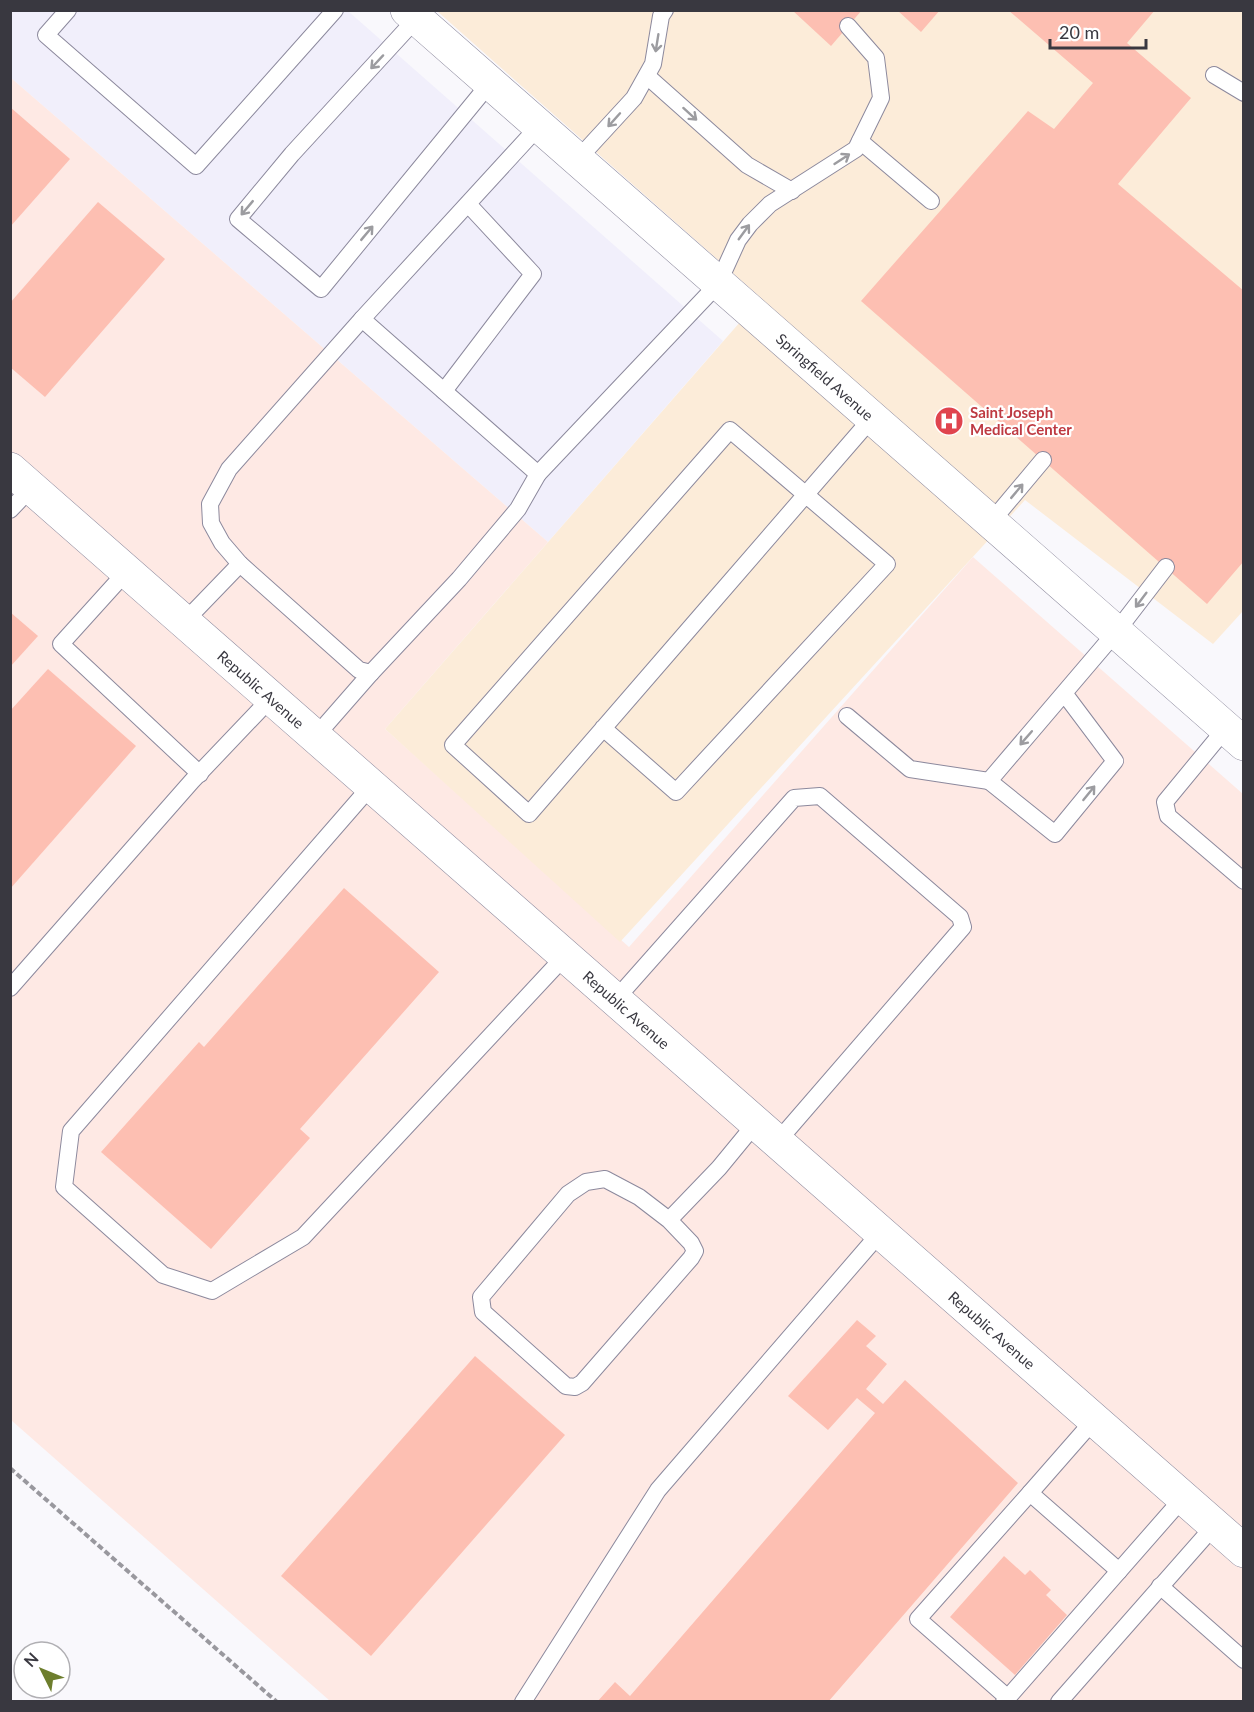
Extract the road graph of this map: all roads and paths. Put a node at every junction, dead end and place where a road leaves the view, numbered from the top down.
1 (68, 10) edge
2 (335, 10) edge
3 (665, 10) edge
4 (411, 15) edge
5 (848, 26) dead end
6 (1214, 75) dead end
7 (646, 76) junction
8 (490, 84) junction
9 (1244, 93) edge
10 (539, 126) junction
11 (860, 141) junction
12 (578, 160) junction
13 (792, 191) junction
14 (931, 201) dead end
15 (468, 204) junction
16 (718, 284) junction
17 (363, 319) junction
18 (444, 391) junction
19 (872, 418) junction
20 (1043, 460) dead end
21 (538, 474) junction
22 (17, 489) edge
23 (806, 495) junction
24 (991, 522) junction
25 (240, 564) junction
26 (1166, 567) dead end
27 (127, 571) junction
28 (184, 621) junction
29 (1116, 632) junction
30 (371, 673) junction
31 (1064, 693) junction
32 (271, 698) junction
33 (847, 716) dead end
34 (603, 728) junction
35 (1234, 736) edge
36 (315, 737) junction
37 (200, 774) junction
38 (989, 781) junction
39 (371, 786) junction
40 (1244, 881) edge
41 (565, 956) junction
42 (10, 988) edge
43 (615, 1000) junction
44 (767, 1133) junction
45 (669, 1220) junction
46 (880, 1233) junction
47 (1094, 1420) junction
48 (10, 1468) edge
49 (1030, 1493) junction
50 (1183, 1498) junction
51 (1214, 1526) junction
52 (1244, 1551) edge
53 (1119, 1571) junction
54 (1160, 1586) junction
55 (1244, 1660) edge
56 (1006, 1700) edge
57 (277, 1701) edge
58 (523, 1701) edge
59 (1059, 1701) edge

1 - 2 lane
3 -> 7 lane
4 - 8 street, Springfield Avenue
4 -> 8 lane
5 - 11 lane
6 - 9 lane
7 -> 12 lane
7 -> 13 lane
8 - 10 street, Springfield Avenue
10 - 12 street, Springfield Avenue
10 - 15 lane
13 -> 11 lane
11 - 14 lane
12 - 16 street, Springfield Avenue
16 -> 13 lane
15 - 17 lane
15 - 18 lane
16 - 19 street, Springfield Avenue
16 - 21 lane
17 - 18 lane
17 - 25 lane
18 - 21 lane
19 - 23 lane
19 - 24 street, Springfield Avenue
24 -> 20 lane
21 - 30 lane
22 - 27 street, Republic Avenue
23 - 34 lane
23 - 34 lane
23 - 34 lane
24 - 29 street, Springfield Avenue
25 - 28 lane
25 - 30 lane
26 -> 29 lane
27 - 28 street, Republic Avenue
27 - 37 lane
28 - 32 street, Republic Avenue
29 - 31 lane
29 - 35 street, Springfield Avenue
30 - 36 lane
31 -> 38 lane
38 -> 31 lane
32 - 36 street, Republic Avenue
32 - 37 lane
33 - 38 lane
35 - 40 lane
36 - 39 street, Republic Avenue
37 - 42 lane
39 - 41 street, Republic Avenue
39 - 41 lane
41 - 43 street, Republic Avenue
43 - 44 street, Republic Avenue
43 - 44 lane
44 - 45 lane
44 - 46 street, Republic Avenue
45 - 45 lane
46 - 47 street, Republic Avenue
46 - 58 lane
47 - 49 lane
47 - 50 street, Republic Avenue
48 - 57 path
49 - 53 lane
49 - 56 lane
50 - 51 street, Republic Avenue
50 - 53 lane
51 - 52 street, Republic Avenue
51 - 54 lane
53 - 56 lane
54 - 55 lane
54 - 59 lane

